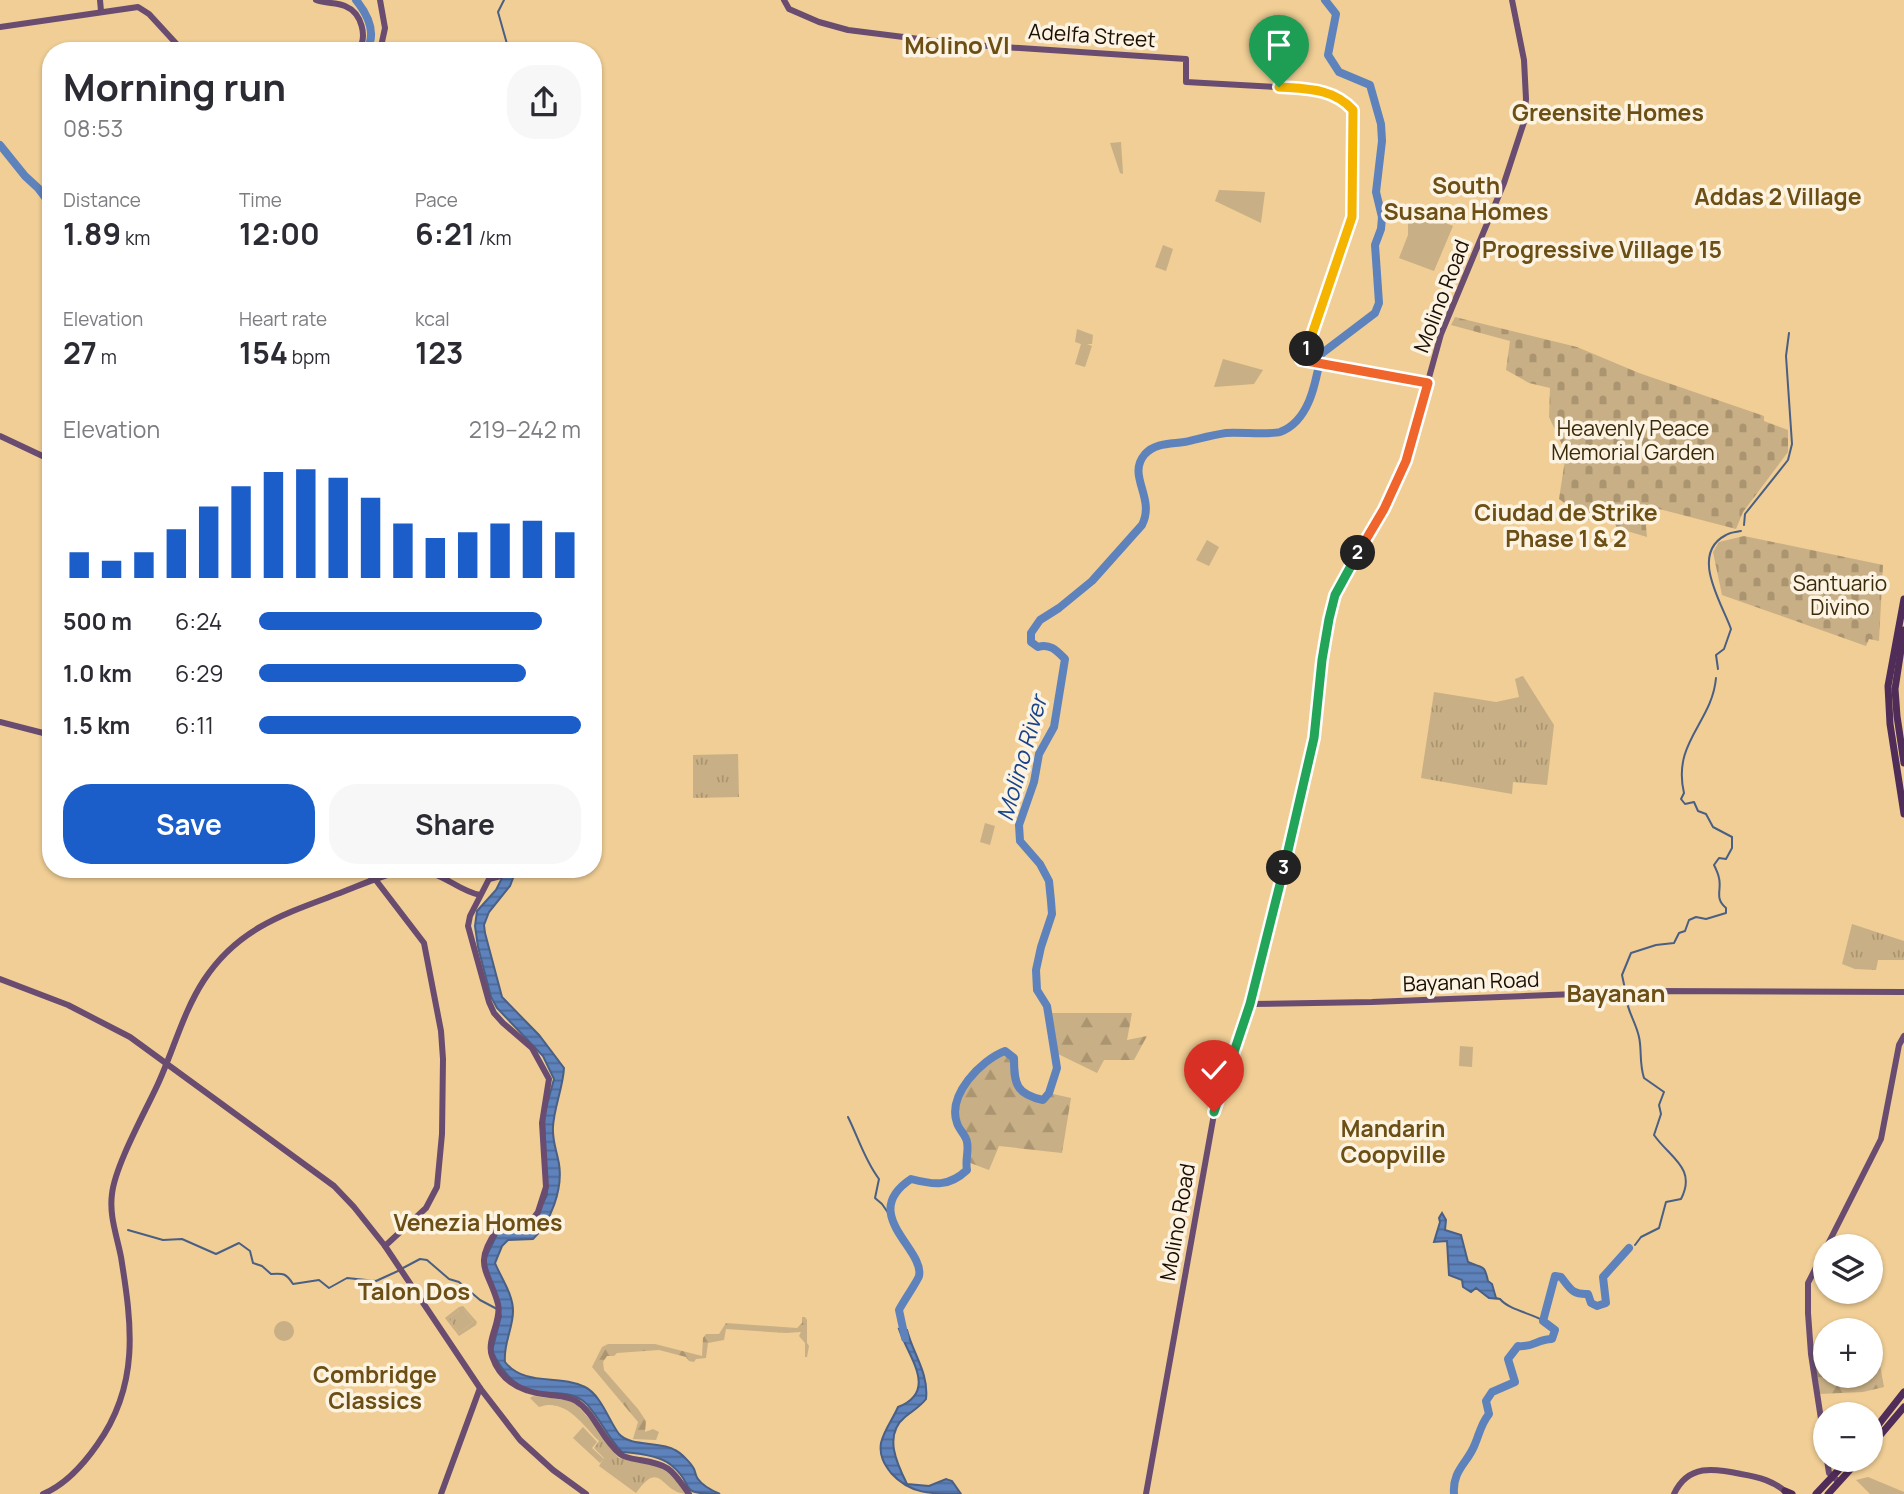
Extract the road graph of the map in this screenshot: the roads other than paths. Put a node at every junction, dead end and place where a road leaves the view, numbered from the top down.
1 (100, 0) edge
2 (316, 0) edge
3 (380, 0) edge
4 (784, 0) edge
5 (1512, 0) edge
6 (101, 11) junction
7 (0, 27) edge
8 (174, 42) edge
9 (362, 42) edge
10 (382, 42) edge
11 (1428, 383) junction
12 (0, 436) edge
13 (42, 456) edge
14 (1904, 599) edge
15 (1904, 630) edge
16 (0, 722) edge
17 (42, 732) edge
18 (1904, 763) edge
19 (1904, 814) edge
20 (372, 878) edge
21 (381, 878) edge
22 (445, 878) edge
23 (493, 878) edge
24 (375, 880) junction
25 (480, 895) junction
26 (0, 979) edge
27 (1904, 992) edge
28 (1250, 1004) junction
29 (1904, 1036) edge
30 (168, 1063) junction
31 (1833, 1234) edge
32 (385, 1246) junction
33 (1813, 1273) edge
34 (480, 1388) junction
35 (1904, 1392) edge
36 (1818, 1402) edge
37 (1904, 1407) edge
38 (1883, 1419) edge
39 (1883, 1432) edge
40 (1829, 1472) edge
41 (1840, 1472) edge
42 (1844, 1472) edge
43 (1835, 1479) junction
44 (47, 1493) edge
45 (1788, 1493) edge
46 (1816, 1493) edge
47 (441, 1494) edge
48 (586, 1494) edge
49 (690, 1494) edge
50 (1146, 1494) edge
51 (1674, 1494) edge
52 (1828, 1494) edge

1 - 6 main road
2 - 9 main road
3 - 10 main road
4 - 11 main road, Adelfa Street
5 - 11 main road, Molino Road
6 - 7 main road
6 - 8 main road
11 - 28 main road, Molino Road
12 - 13 main road
14 - 19 main road
15 - 18 main road
16 - 17 main road
20 - 24 main road
21 - 24 main road
22 - 25 main road
23 - 25 main road
24 - 30 main road
24 - 32 main road
25 - 49 main road
26 - 30 main road
27 - 28 main road, Bayanan Road
28 - 50 main road, Molino Road
29 - 31 main road
30 - 32 main road
30 - 44 main road
32 - 34 main road
33 - 36 main road
34 - 47 main road
34 - 48 main road
35 - 38 main road
37 - 39 main road
40 - 43 main road
41 - 43 main road
42 - 43 main road
43 - 46 main road
43 - 52 main road
45 - 51 main road

